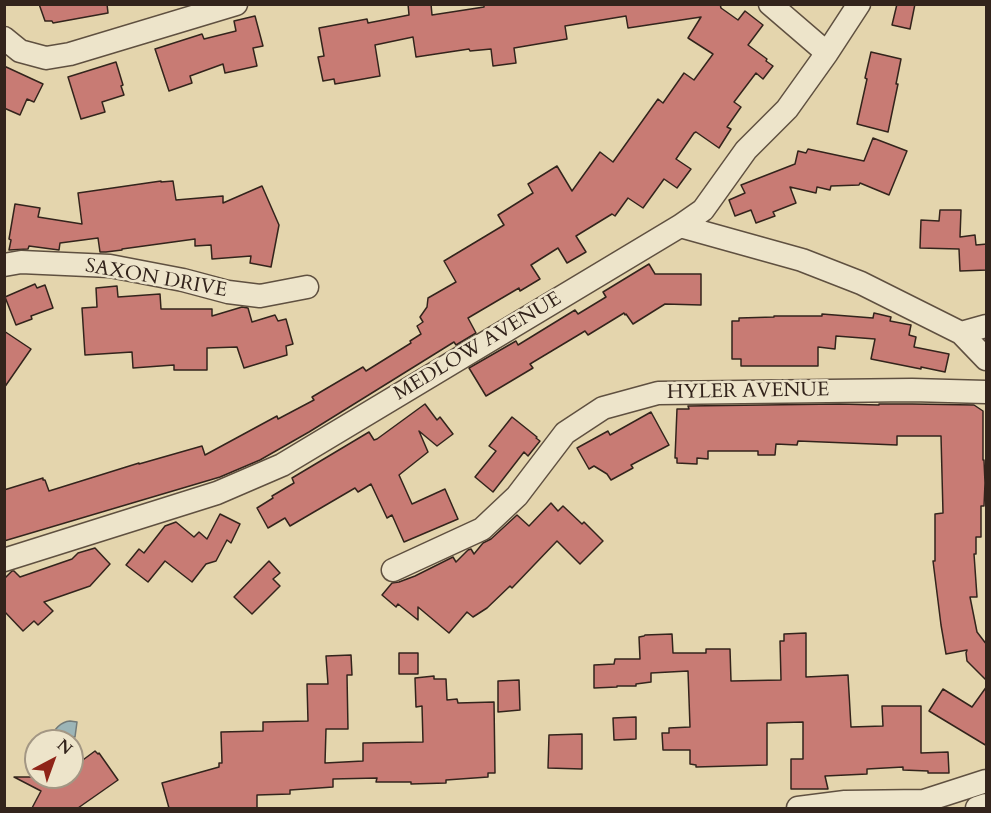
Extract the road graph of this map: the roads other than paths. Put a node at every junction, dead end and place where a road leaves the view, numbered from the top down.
1 (770, 4) edge
2 (859, 4) edge
3 (232, 5) edge
4 (4, 38) edge
5 (827, 53) junction
6 (680, 226) junction
7 (4, 265) edge
8 (307, 286) dead end
9 (987, 326) edge
10 (961, 333) junction
11 (987, 359) edge
12 (987, 392) edge
13 (4, 560) edge
14 (393, 570) dead end
15 (987, 782) edge
16 (845, 805) edge
17 (987, 805) edge
18 (798, 808) edge
19 (977, 808) edge

1 - 5 street
2 - 5 street, MEDLOW AVENUE
3 - 4 street
5 - 6 street, MEDLOW AVENUE
6 - 10 street
6 - 13 street, MEDLOW AVENUE
7 - 8 street, SAXON DRIVE
9 - 10 street
10 - 11 street
12 - 14 street, HYLER AVENUE
15 - 16 street
16 - 18 street
17 - 19 street

